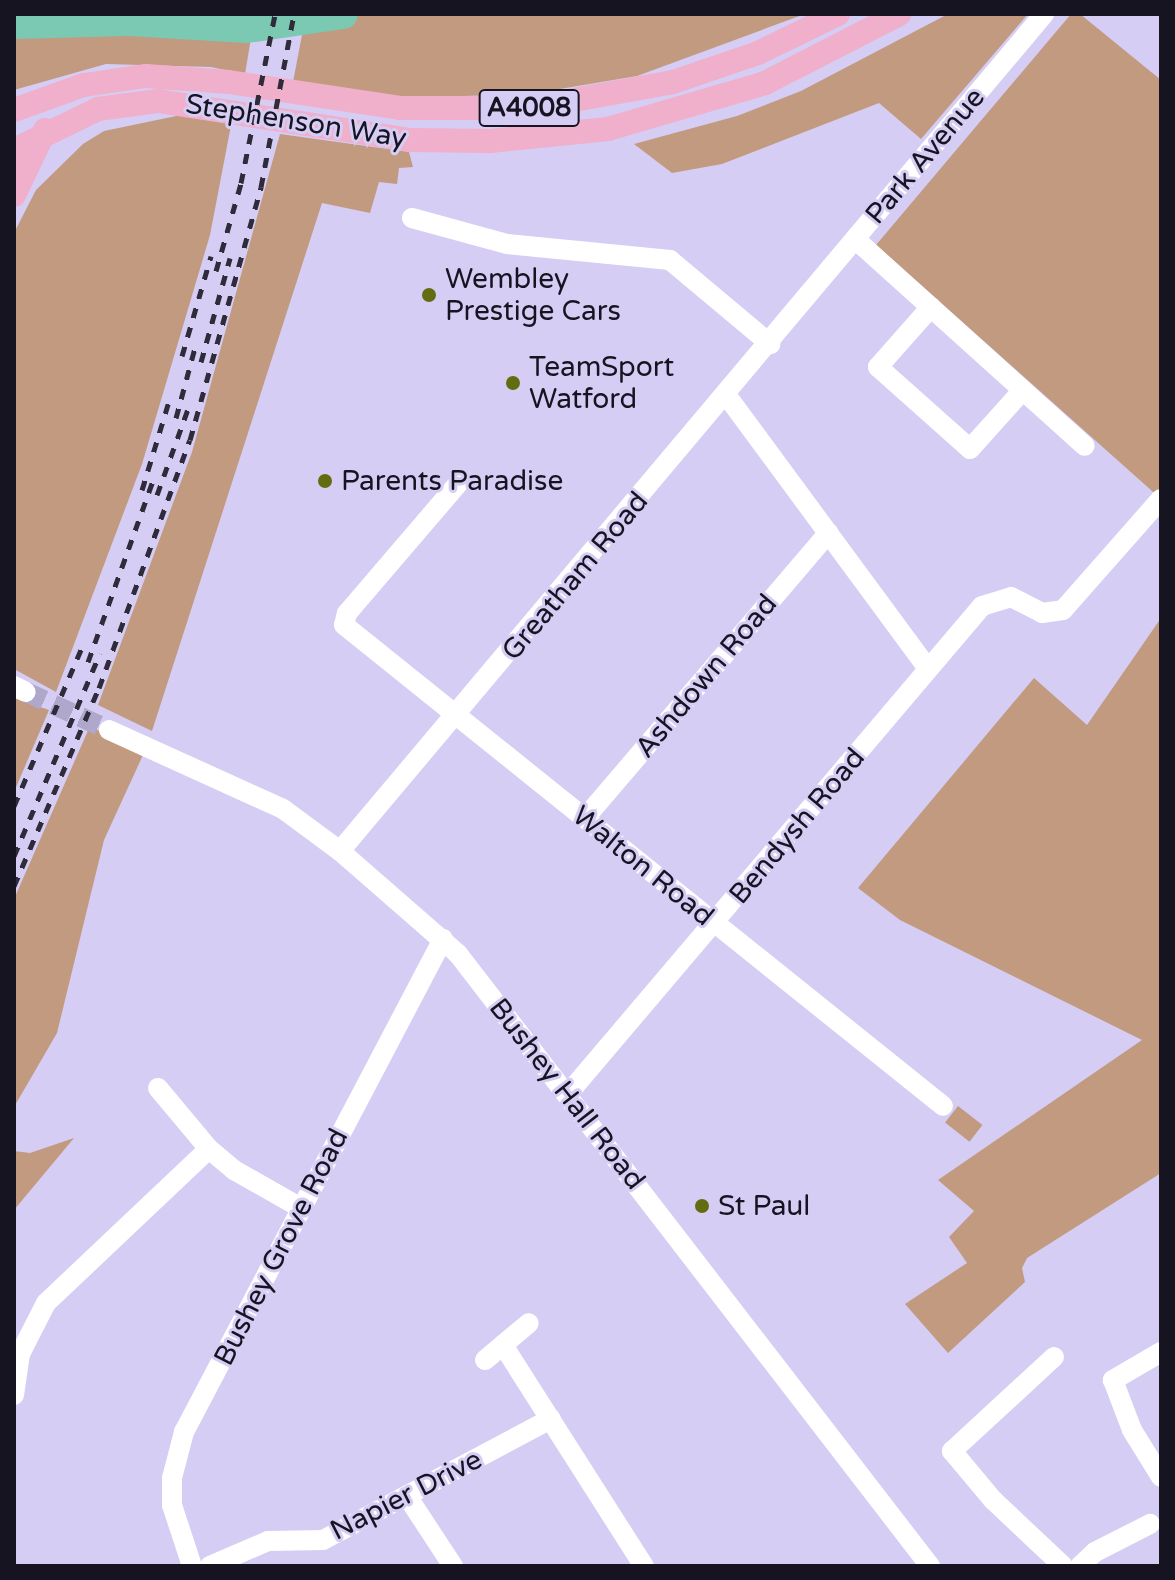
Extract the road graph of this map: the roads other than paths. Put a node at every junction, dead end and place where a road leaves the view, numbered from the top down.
1 (838, 14) edge
2 (899, 14) edge
3 (1044, 14) edge
4 (14, 110) edge
5 (45, 130) junction
6 (14, 150) edge
7 (14, 195) edge
8 (412, 218) dead end
9 (855, 239) junction
10 (806, 297) joint
11 (931, 307) junction
12 (770, 344) junction
13 (1023, 390) junction
14 (727, 396) junction
15 (1085, 446) dead end
16 (462, 479) dead end
17 (1161, 499) edge
18 (828, 533) junction
19 (928, 669) junction
20 (456, 715) junction
21 (109, 730) tunnel mouth
22 (585, 818) junction
23 (340, 851) junction
24 (715, 924) junction
25 (443, 939) junction
26 (158, 1088) dead end
27 (567, 1095) junction
28 (943, 1106) dead end
29 (209, 1149) junction
30 (301, 1208) junction
31 (529, 1323) dead end
32 (503, 1345) junction
33 (1161, 1352) edge
34 (1054, 1357) dead end
35 (485, 1360) dead end
36 (14, 1395) edge
37 (551, 1419) junction
38 (1154, 1452) edge
39 (1161, 1477) edge
40 (407, 1496) junction
41 (1150, 1524) dead end
42 (192, 1566) edge
43 (210, 1566) edge
44 (453, 1566) edge
45 (644, 1566) edge
46 (930, 1566) edge
47 (1063, 1566) edge
48 (1080, 1566) edge

1 - 4 main road, Stephenson Way / A4008
2 - 5 main road, Stephenson Way / A4008
3 - 9 street, Park Avenue
5 - 6 main road, Stephenson Way / A4008
5 - 7 main road
8 - 12 street
9 - 10 street, Park Avenue
9 - 11 street
10 - 12 street, Greatham Road
11 - 13 street
11 - 13 street
12 - 14 street, Greatham Road
13 - 15 street
14 - 18 street
14 - 20 street, Greatham Road
16 - 20 street, Walton Road
17 - 19 street, Bendysh Road
18 - 19 street
18 - 22 street, Ashdown Road
19 - 24 street, Bendysh Road
20 - 22 street, Walton Road
20 - 23 street, Greatham Road
21 - 23 street, Bushey Hall Road
22 - 24 street, Walton Road
23 - 25 street, Bushey Hall Road
24 - 27 street, Bendysh Road
24 - 28 street, Walton Road
25 - 27 street, Bushey Hall Road
25 - 30 street, Bushey Grove Road
26 - 29 street
27 - 46 street, Bushey Hall Road
29 - 30 street
29 - 36 street
30 - 42 street, Bushey Grove Road
31 - 32 street
32 - 35 street
32 - 37 street
33 - 38 street
34 - 47 street
37 - 40 street, Napier Drive
37 - 45 street
38 - 39 street
40 - 43 street, Napier Drive
40 - 44 street
41 - 48 street

